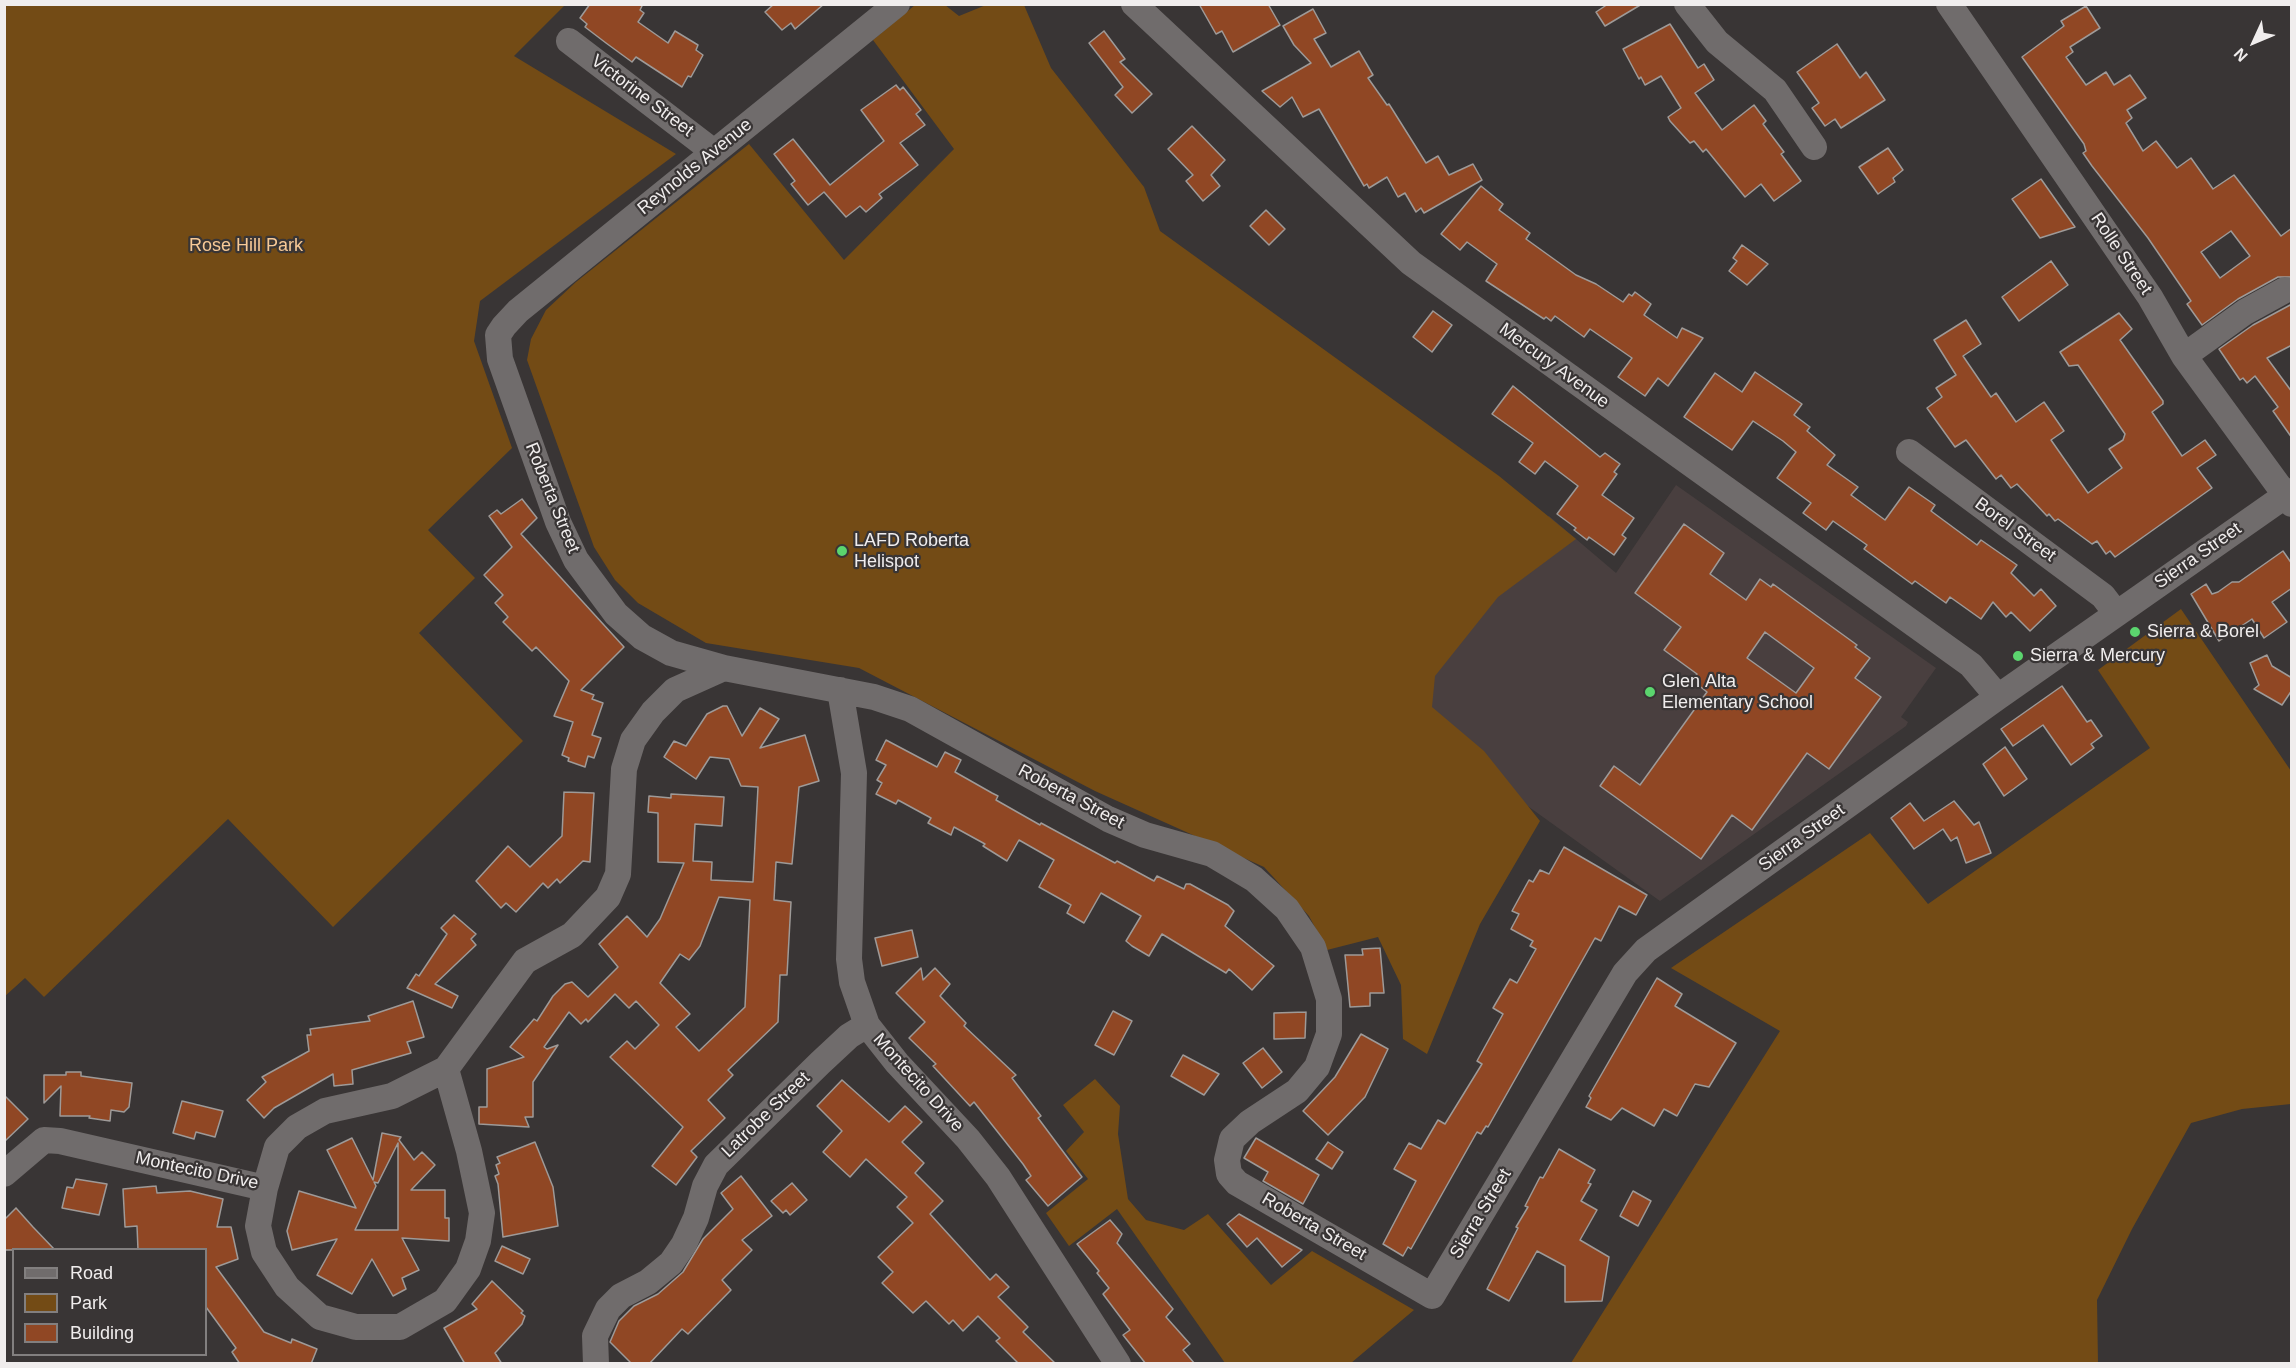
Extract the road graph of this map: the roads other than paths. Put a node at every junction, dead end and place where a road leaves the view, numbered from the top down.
1 (897, 4) edge
2 (1134, 4) edge
3 (1687, 4) edge
4 (1949, 4) edge
5 (569, 41) dead end
6 (1814, 147) dead end
7 (714, 152) junction
8 (2285, 290) dead end
9 (498, 335) joint
10 (2184, 356) junction
11 (1909, 452) dead end
12 (2289, 497) edge
13 (2116, 613) junction
14 (724, 668) junction
15 (840, 690) junction
16 (1998, 697) junction
17 (867, 1025) junction
18 (446, 1069) junction
19 (4, 1174) edge
20 (265, 1188) junction
21 (1432, 1296) joint
22 (596, 1364) edge
23 (1118, 1364) edge

1 - 7 street, Reynolds Avenue
2 - 16 street, Mercury Avenue
3 - 6 street
4 - 10 street, Rolle Street
5 - 7 street, Victorine Street
7 - 9 street, Reynolds Avenue
8 - 10 street
9 - 14 street, Roberta Street
10 - 12 street, Rolle Street
11 - 13 street, Borel Street
12 - 13 street, Sierra Street
13 - 16 street, Sierra Street
14 - 15 street, Roberta Street
14 - 18 street, Montecito Drive
15 - 17 street, Montecito Drive
15 - 21 street, Roberta Street
16 - 21 street, Sierra Street
17 - 22 street, Latrobe Street
17 - 23 street, Montecito Drive
18 - 20 street, Montecito Drive
18 - 20 street
19 - 20 street, Montecito Drive

